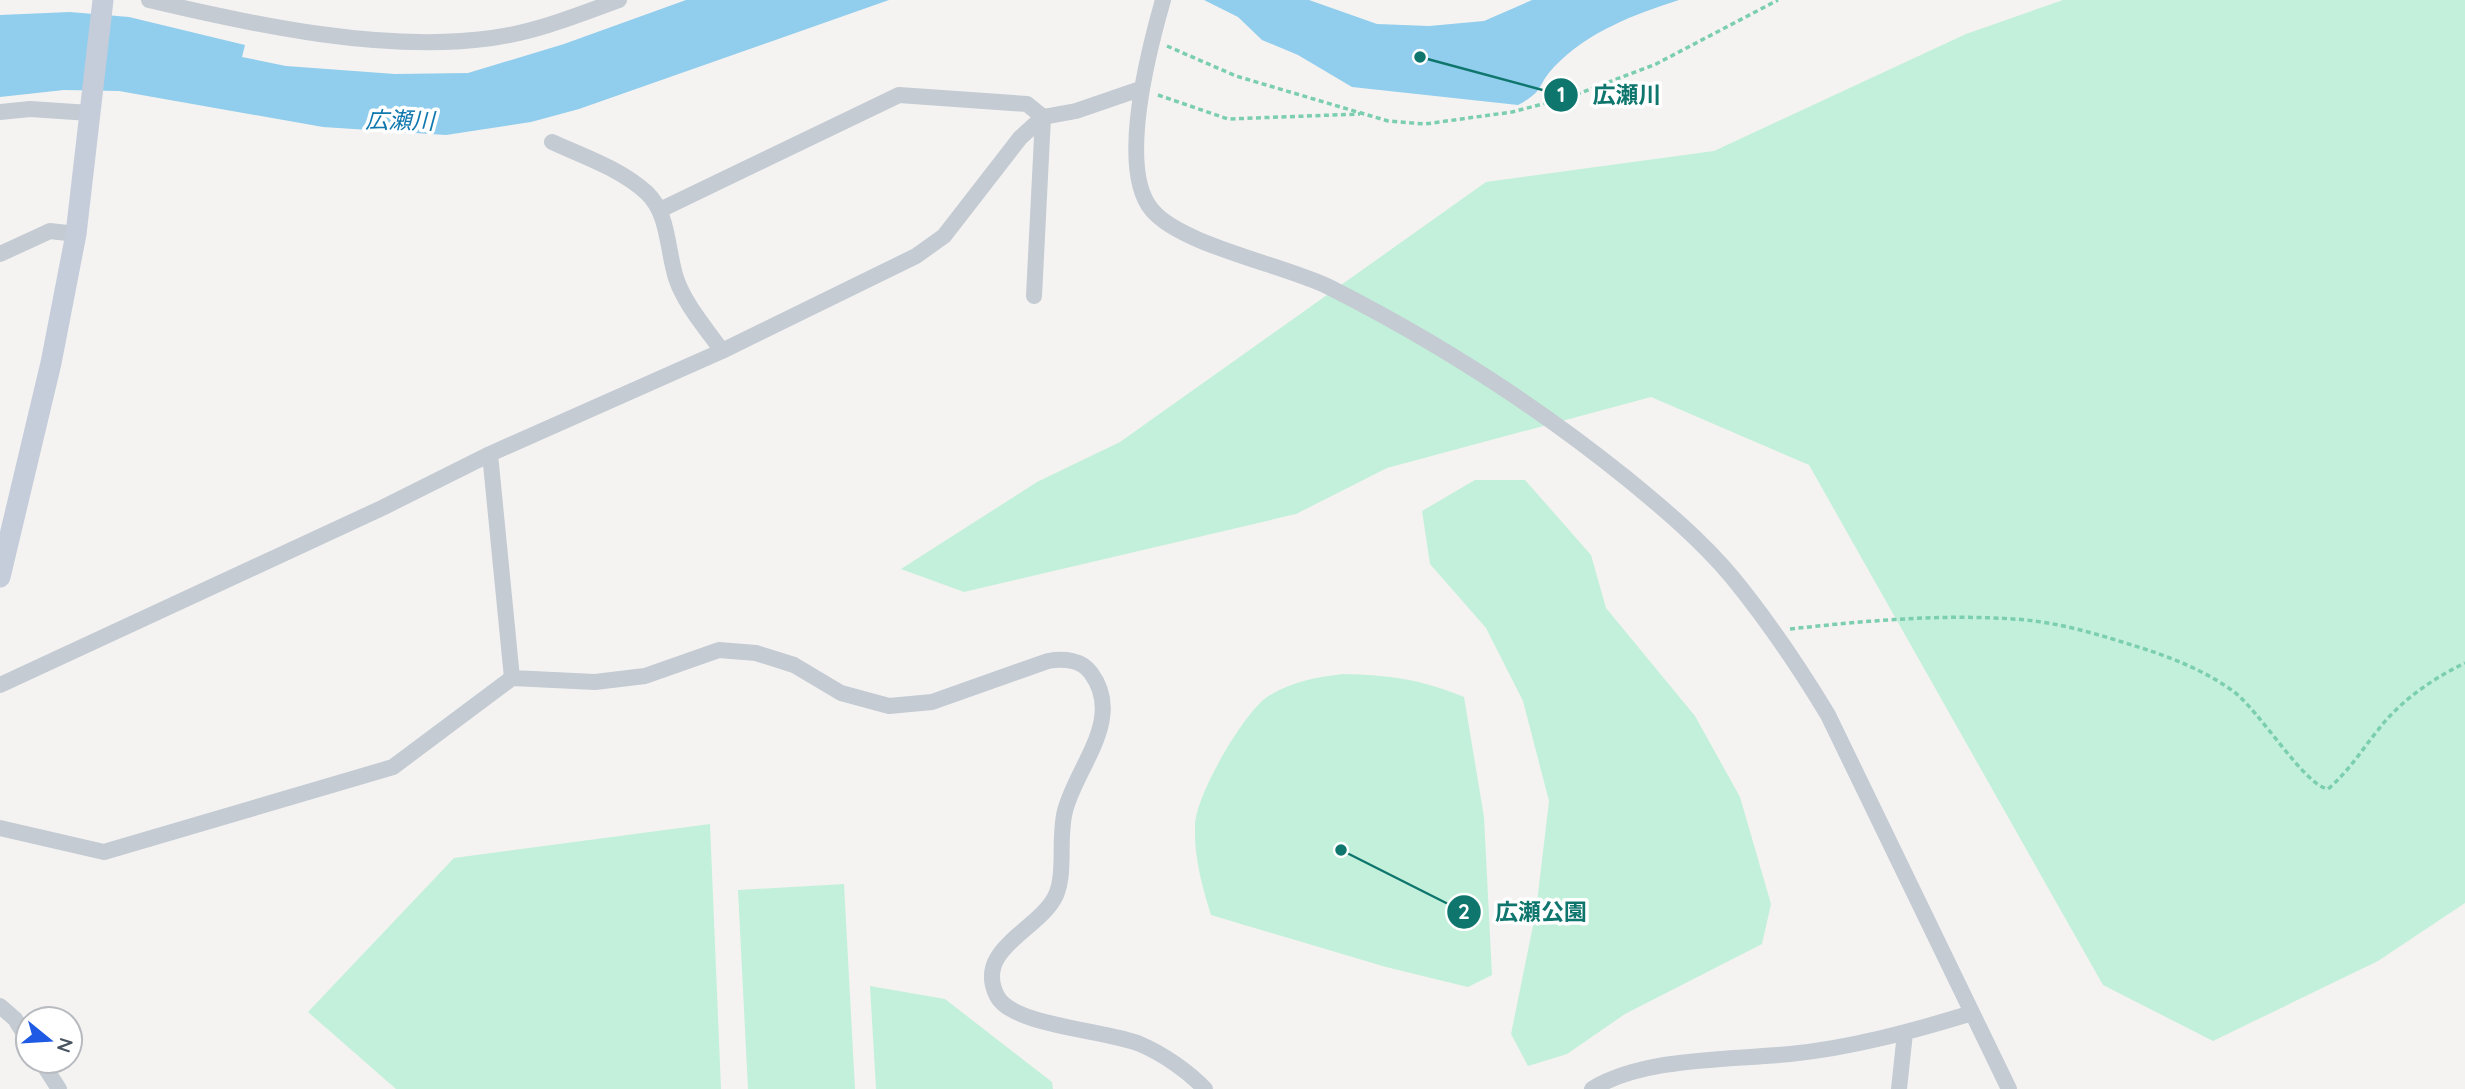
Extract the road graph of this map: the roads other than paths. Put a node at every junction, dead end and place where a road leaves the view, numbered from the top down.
1 (149, 0) edge
2 (620, 0) edge
3 (102, 3) edge
4 (1162, 4) edge
5 (1140, 89) junction
6 (90, 107) junction
7 (0, 112) edge
8 (1043, 117) junction
9 (552, 142) dead end
10 (660, 209) junction
11 (76, 234) junction
12 (0, 254) edge
13 (1034, 296) dead end
14 (722, 351) junction
15 (490, 454) junction
16 (0, 577) edge
17 (512, 678) junction
18 (0, 685) edge
19 (0, 828) edge
20 (0, 1006) edge
21 (1972, 1013) junction
22 (14, 1018) edge
23 (1905, 1033) junction
24 (1205, 1089) edge
25 (1592, 1089) edge
26 (1899, 1089) edge
27 (2009, 1089) edge

1 - 2 street
3 - 6 street
4 - 5 street
5 - 8 street
5 - 21 street
6 - 7 street
6 - 11 street
8 - 10 street
8 - 13 street
8 - 14 street
9 - 10 street
10 - 14 street
11 - 12 street
11 - 16 street
14 - 15 street
15 - 17 street
15 - 18 street
17 - 19 street
17 - 24 street
20 - 22 street
21 - 23 street
21 - 27 street
23 - 25 street
23 - 26 street

